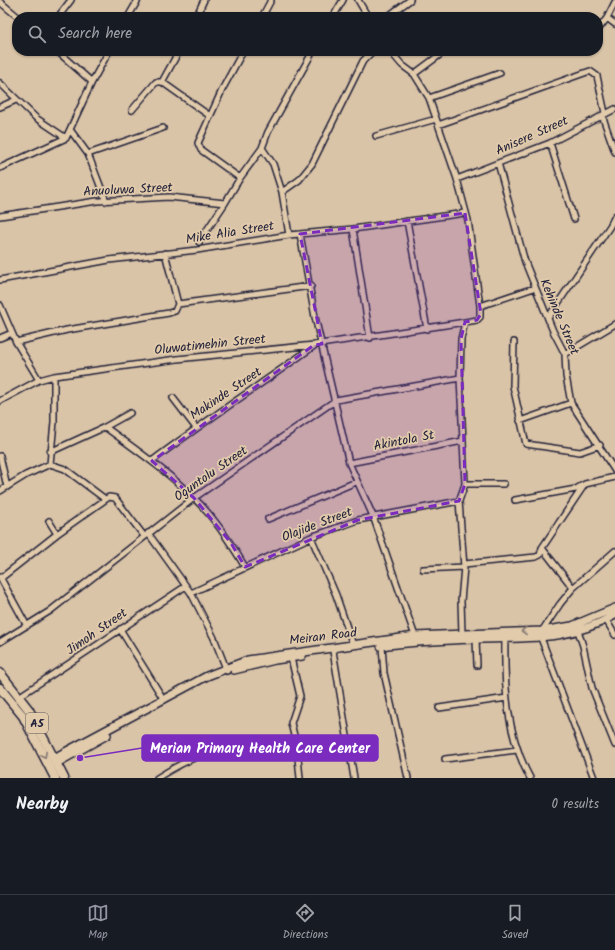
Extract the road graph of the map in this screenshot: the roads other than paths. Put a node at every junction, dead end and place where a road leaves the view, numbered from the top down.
1 (71, 0) edge
2 (138, 0) edge
3 (204, 0) edge
4 (271, 0) edge
5 (343, 0) edge
6 (358, 0) edge
7 (408, 1) edge
8 (615, 2) edge
9 (1, 3) edge
10 (12, 12) edge
11 (62, 12) edge
12 (131, 12) edge
13 (198, 12) edge
14 (265, 12) edge
15 (336, 12) edge
16 (365, 12) edge
17 (394, 12) edge
18 (607, 18) junction
19 (603, 23) edge
20 (615, 24) edge
21 (63, 56) edge
22 (106, 56) edge
23 (176, 56) edge
24 (240, 56) edge
25 (310, 56) edge
26 (368, 56) edge
27 (394, 56) edge
28 (438, 56) edge
29 (500, 73) dead end
30 (414, 74) junction
31 (92, 82) junction
32 (162, 82) junction
33 (0, 83) edge
34 (429, 98) junction
35 (16, 100) junction
36 (0, 107) edge
37 (615, 109) edge
38 (132, 110) dead end
39 (603, 114) junction
40 (210, 116) junction
41 (437, 122) junction
42 (163, 128) dead end
43 (71, 131) junction
44 (376, 136) dead end
45 (66, 138) junction
46 (550, 143) junction
47 (262, 148) junction
48 (615, 152) edge
49 (88, 154) junction
50 (498, 163) junction
51 (0, 168) edge
52 (240, 178) junction
53 (457, 179) junction
54 (282, 192) junction
55 (106, 201) junction
56 (225, 203) junction
57 (465, 213) junction
58 (0, 216) edge
59 (615, 216) edge
60 (574, 219) dead end
61 (407, 221) junction
62 (353, 229) junction
63 (300, 234) junction
64 (289, 235) junction
65 (200, 242) dead end
66 (165, 253) junction
67 (0, 280) edge
68 (311, 286) junction
69 (534, 288) junction
70 (178, 304) junction
71 (0, 305) edge
72 (480, 306) junction
73 (548, 318) junction
74 (465, 322) junction
75 (615, 324) edge
76 (427, 329) junction
77 (12, 333) junction
78 (0, 338) edge
79 (370, 338) junction
80 (16, 342) junction
81 (514, 342) dead end
82 (322, 344) junction
83 (314, 345) junction
84 (565, 354) junction
85 (54, 376) junction
86 (460, 378) junction
87 (39, 380) junction
88 (173, 398) dead end
89 (336, 400) junction
90 (0, 401) edge
91 (571, 403) junction
92 (130, 413) dead end
93 (520, 421) junction
94 (105, 427) junction
95 (196, 428) junction
96 (463, 442) junction
97 (600, 445) junction
98 (50, 452) junction
99 (0, 456) edge
100 (152, 461) junction
101 (349, 463) junction
102 (50, 464) junction
103 (615, 471) edge
104 (615, 477) edge
105 (356, 482) junction
106 (465, 484) junction
107 (504, 484) dead end
108 (585, 484) junction
109 (7, 487) junction
110 (0, 491) edge
111 (194, 498) junction
112 (105, 499) junction
113 (515, 500) dead end
114 (459, 501) junction
115 (373, 516) junction
116 (268, 519) dead end
117 (49, 521) dead end
118 (57, 534) junction
119 (146, 534) junction
120 (311, 537) junction
121 (542, 548) junction
122 (615, 551) edge
123 (464, 566) junction
124 (245, 567) junction
125 (423, 569) dead end
126 (1, 577) edge
127 (186, 586) junction
128 (573, 588) junction
129 (191, 593) junction
130 (615, 608) edge
131 (615, 615) edge
132 (606, 620) junction
133 (27, 626) junction
134 (120, 629) junction
135 (578, 631) junction
136 (462, 634) junction
137 (541, 634) junction
138 (505, 635) junction
139 (615, 635) edge
140 (415, 636) junction
141 (476, 639) junction
142 (0, 642) edge
143 (353, 645) junction
144 (382, 646) junction
145 (334, 651) junction
146 (291, 658) junction
147 (248, 663) junction
148 (477, 665) dead end
149 (226, 670) junction
150 (0, 673) edge
151 (0, 688) edge
152 (20, 696) junction
153 (507, 698) junction
154 (164, 700) junction
155 (439, 708) dead end
156 (239, 744) dead end
157 (615, 745) edge
158 (517, 750) junction
159 (445, 759) dead end
160 (55, 760) junction
161 (55, 778) edge
162 (64, 778) edge
163 (157, 778) edge
164 (300, 778) edge
165 (354, 778) edge
166 (408, 778) edge
167 (530, 778) edge
168 (594, 778) edge

1 - 11 street
2 - 12 street
3 - 13 street
4 - 14 street
5 - 15 street
6 - 16 street
7 - 17 street
8 - 18 street
9 - 10 street
18 - 19 street
18 - 20 street
21 - 31 street
22 - 31 street
23 - 32 street
24 - 40 street
25 - 47 street
26 - 54 street
27 - 30 street
28 - 30 street
29 - 34 street
30 - 34 street
31 - 43 street
32 - 38 street
32 - 40 street
33 - 35 street
34 - 41 street
35 - 36 street
35 - 45 street
37 - 39 street, Anisere Street
39 - 41 street
39 - 46 street, Anisere Street
39 - 48 street
40 - 52 street
41 - 44 street
41 - 53 street
42 - 49 street
43 - 45 street
43 - 49 street
45 - 51 street
46 - 50 street, Anisere Street
46 - 60 street
47 - 52 street
47 - 54 street
49 - 55 street
50 - 53 street, Anisere Street
50 - 69 street, Kehinde Street
52 - 56 street
53 - 57 street
54 - 64 street
55 - 56 street, Anuoluwa Street
55 - 58 street, Anuoluwa Street
56 - 65 street
57 - 61 street, Mike Alia Street
57 - 72 street
59 - 73 street
61 - 62 street, Mike Alia Street
61 - 76 street
62 - 63 street, Mike Alia Street
62 - 79 street
63 - 64 street, Mike Alia Street
63 - 68 street
64 - 66 street, Mike Alia Street
66 - 67 street, Mike Alia Street
66 - 70 street
68 - 70 street
68 - 82 street
69 - 72 street
69 - 73 street, Kehinde Street
70 - 80 street
71 - 77 street
72 - 74 street, Oluwatimehin Street
73 - 84 street, Kehinde Street
74 - 76 street, Oluwatimehin Street
74 - 86 street
75 - 84 street
76 - 79 street, Oluwatimehin Street
77 - 78 street
77 - 80 street
79 - 82 street, Oluwatimehin Street
80 - 87 street
81 - 93 street
82 - 83 street, Oluwatimehin Street
82 - 89 street
83 - 85 street, Oluwatimehin Street
83 - 95 street, Makinde Street
84 - 91 street, Kehinde Street
85 - 87 street, Oluwatimehin Street
85 - 98 street
86 - 89 street, Oguntolu Street
86 - 96 street
87 - 90 street, Oluwatimehin Street
88 - 95 street
89 - 101 street
89 - 111 street, Oguntolu Street
91 - 93 street
91 - 97 street, Kehinde Street
92 - 94 street
93 - 97 street
94 - 98 street
94 - 100 street
95 - 100 street, Makinde Street
96 - 101 street, Akintola St
96 - 106 street
97 - 103 street, Kehinde Street
98 - 102 street
99 - 109 street
100 - 111 street
101 - 105 street
102 - 109 street
102 - 112 street
104 - 108 street
105 - 115 street
105 - 116 street
106 - 107 street
106 - 114 street
108 - 113 street
108 - 121 street
109 - 110 street
111 - 119 street, Oguntolu Street
111 - 124 street
112 - 118 street
112 - 119 street
114 - 115 street, Olajide Street
114 - 123 street
115 - 120 street, Olajide Street
115 - 140 street
117 - 118 street
118 - 126 street
119 - 127 street
119 - 133 street, Oguntolu Street
120 - 124 street, Olajide Street
120 - 143 street
121 - 123 street
121 - 128 street
122 - 128 street
123 - 125 street
123 - 136 street
124 - 129 street, Olajide Street
126 - 133 street
127 - 129 street
127 - 134 street, Jimoh Street
128 - 137 street
129 - 149 street
130 - 137 main road, Meiran Road
131 - 132 main road, Meiran Road
132 - 135 main road, Meiran Road
132 - 139 street
133 - 142 street, Oguntolu Street
134 - 152 street, Jimoh Street
134 - 154 street
135 - 137 main road, Meiran Road
135 - 157 street
136 - 138 main road, Meiran Road
136 - 140 main road, Meiran Road
137 - 138 main road, Meiran Road
137 - 168 street
138 - 141 main road, Meiran Road
138 - 153 street
140 - 143 main road, Meiran Road
141 - 144 main road, Meiran Road
141 - 148 street
143 - 147 main road, Meiran Road
144 - 145 main road, Meiran Road
144 - 166 street
145 - 146 main road, Meiran Road
145 - 165 street
146 - 147 main road, Meiran Road
146 - 164 street
147 - 149 main road, Meiran Road
149 - 154 main road, Meiran Road
149 - 160 main road, Meiran Road
150 - 152 highway, A5
151 -> 161 highway, A5
152 - 160 highway, A5
153 - 155 street
153 - 158 street
154 - 160 main road, Meiran Road
156 - 163 street
158 - 159 street
158 - 167 street
160 - 162 highway, A5

